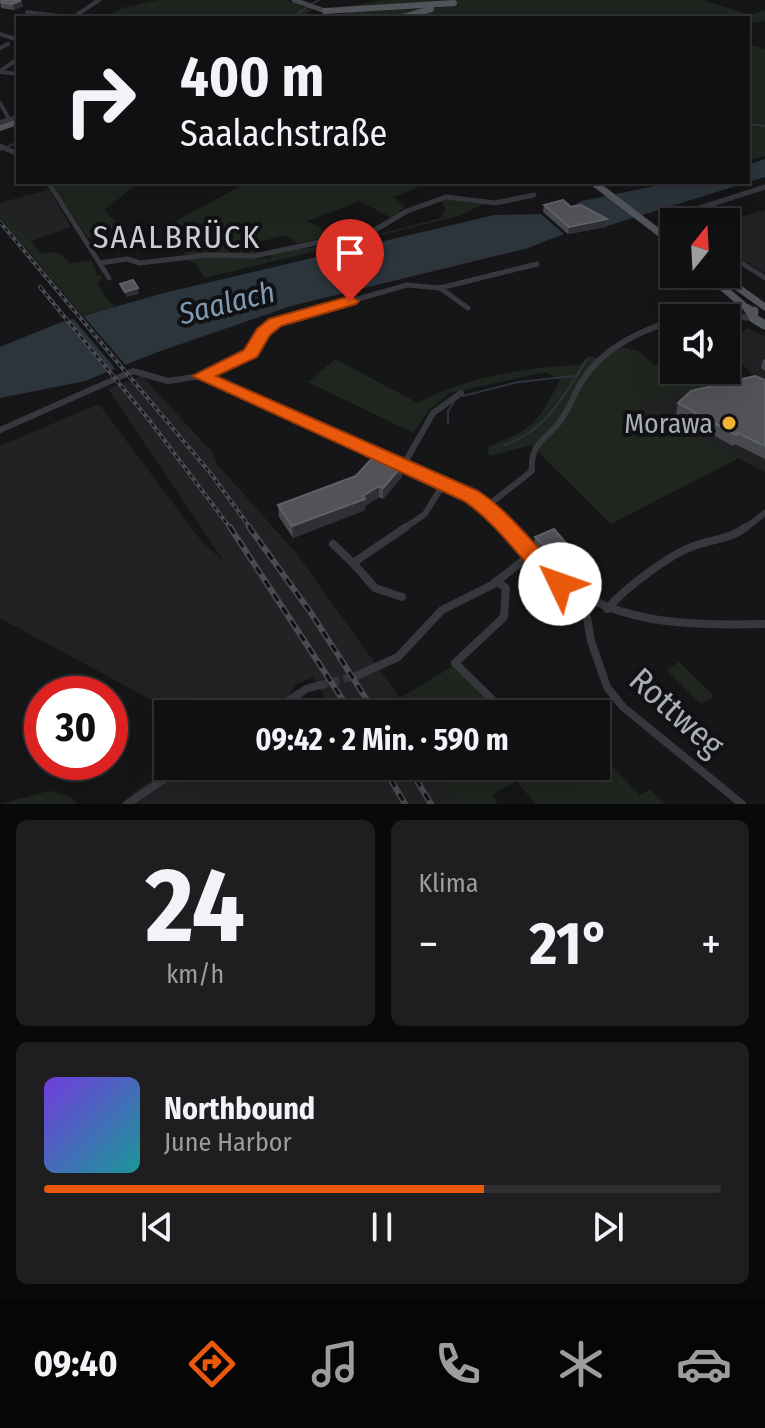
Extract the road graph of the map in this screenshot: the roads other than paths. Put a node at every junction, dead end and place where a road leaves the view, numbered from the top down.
1 (99, 0) edge
2 (294, 0) edge
3 (464, 0) edge
4 (454, 3) junction
5 (393, 4) junction
6 (438, 7) junction
7 (358, 8) junction
8 (320, 10) junction
9 (27, 12) dead end
10 (57, 16) edge
11 (75, 16) edge
12 (320, 16) edge
13 (336, 16) edge
14 (349, 16) edge
15 (402, 16) edge
16 (407, 16) edge
17 (435, 16) edge
18 (8, 44) dead end
19 (0, 48) edge
20 (1, 106) edge
21 (9, 119) junction
22 (16, 119) edge
23 (0, 125) edge
24 (49, 184) edge
25 (596, 184) edge
26 (765, 187) edge
27 (534, 195) dead end
28 (695, 208) edge
29 (660, 234) edge
30 (740, 262) edge
31 (100, 263) junction
32 (537, 264) dead end
33 (109, 278) dead end
34 (765, 278) edge
35 (440, 288) junction
36 (725, 288) edge
37 (738, 288) edge
38 (468, 308) dead end
39 (765, 308) edge
40 (740, 315) edge
41 (753, 316) junction
42 (660, 325) edge
43 (765, 325) edge
44 (201, 376) junction
45 (461, 393) dead end
46 (0, 430) edge
47 (406, 465) junction
48 (444, 483) junction
49 (487, 506) junction
50 (765, 513) edge
51 (333, 544) dead end
52 (529, 556) junction
53 (353, 563) junction
54 (496, 581) junction
55 (402, 597) dead end
56 (590, 602) junction
57 (607, 609) junction
58 (765, 624) edge
59 (356, 676) tunnel mouth
60 (320, 685) tunnel mouth
61 (289, 700) edge
62 (493, 700) edge
63 (162, 780) edge
64 (126, 803) edge
65 (742, 804) edge

1 - 11 street
2 - 8 main road
3 - 4 main road
4 - 5 main road
4 - 6 main road
5 - 7 main road
5 - 15 main road
6 - 16 main road
6 - 17 main road
7 - 8 main road
7 - 14 main road
8 - 12 main road
8 - 13 main road
9 - 10 street
18 - 19 street
20 - 21 street
21 - 22 street
21 - 23 street
24 - 31 street
25 - 29 main road
26 - 28 street
27 - 31 street
30 - 34 street
31 - 33 street
32 - 35 street
35 - 38 street
35 - 44 street
36 - 41 main road
37 - 39 main road
39 - 41 main road
40 - 41 street
41 - 43 main road
42 - 49 street
44 - 46 street
44 - 47 street
45 - 47 street
47 - 48 street
48 - 49 street
48 - 53 street
49 - 52 street
50 - 57 street
51 - 53 street
52 - 54 street
52 - 56 street
53 - 55 street
54 - 59 street
54 - 62 street
56 - 57 street
56 - 65 street, Rottweg
57 - 58 street
60 - 61 street
63 - 64 street

